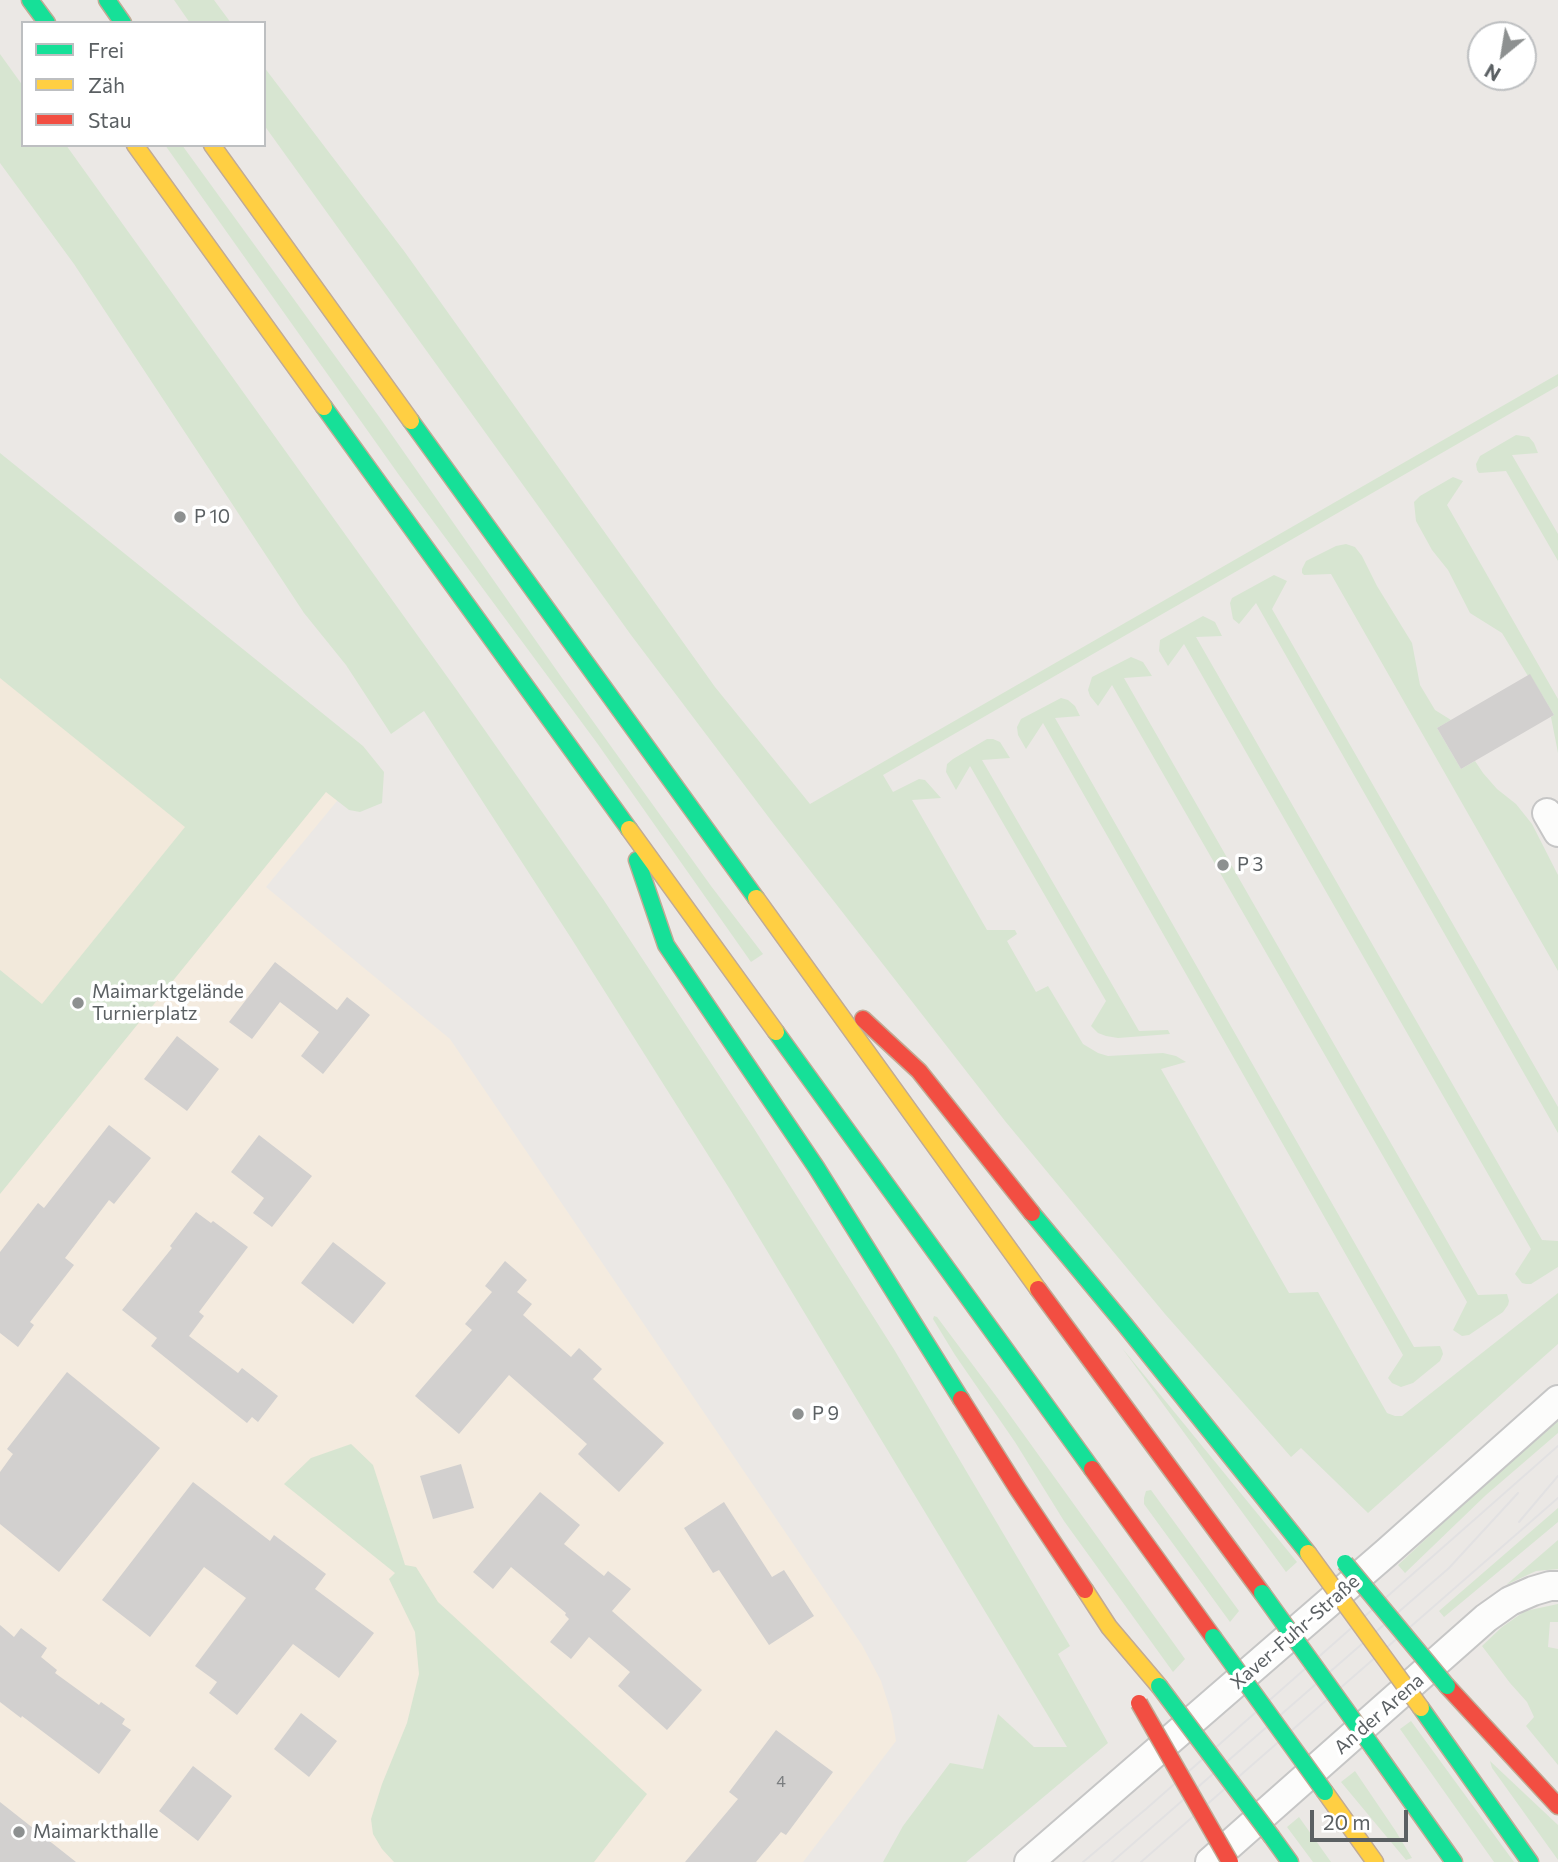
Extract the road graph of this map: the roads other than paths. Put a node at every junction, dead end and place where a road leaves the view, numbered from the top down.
1 (30, 0) edge
2 (107, 0) edge
3 (46, 21) edge
4 (122, 21) edge
5 (136, 147) edge
6 (213, 147) edge
7 (624, 822) junction
8 (796, 955) junction
9 (1125, 1325) junction
10 (1176, 1363) dead end
11 (1558, 1400) edge
12 (1333, 1549) dead end
13 (1558, 1586) edge
14 (1109, 1627) junction
15 (1558, 1806) edge
16 (1030, 1862) edge
17 (1210, 1862) edge
18 (1230, 1862) edge
19 (1290, 1862) edge
20 (1375, 1862) edge
21 (1454, 1862) edge
22 (1530, 1862) edge

1 - 3 highway
2 - 4 highway
5 - 7 highway
6 - 8 highway
7 - 14 highway
7 - 20 highway, bridge
8 - 9 highway
8 - 21 highway, bridge
9 - 10 highway
9 - 22 highway, bridge
11 - 16 street, Xaver-Fuhr-Straße
12 - 15 highway, bridge
13 - 17 street, An der Arena
14 - 18 highway, bridge
14 - 19 highway, bridge

